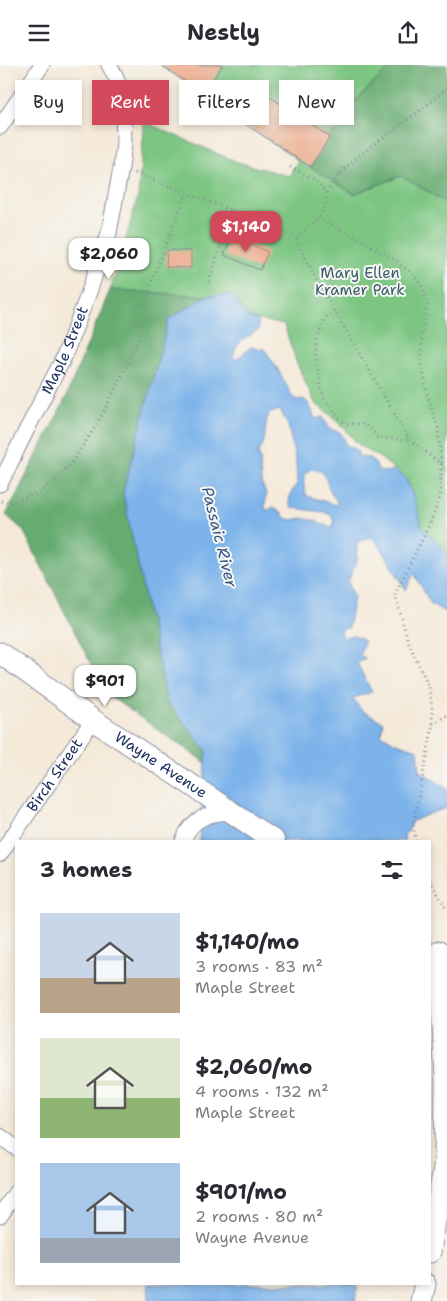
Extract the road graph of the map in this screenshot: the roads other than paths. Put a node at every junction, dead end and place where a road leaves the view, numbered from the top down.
1 (42, 65) edge
2 (109, 65) edge
3 (0, 127) edge
4 (0, 484) edge
5 (0, 653) edge
6 (93, 720) junction
7 (231, 812) junction
8 (183, 840) edge
9 (273, 840) edge
10 (0, 855) edge
11 (439, 950) edge
12 (0, 1136) edge
13 (15, 1147) edge
14 (15, 1194) edge
15 (0, 1216) edge
16 (431, 1246) edge
17 (425, 1285) edge
18 (421, 1301) edge

1 - 3 street
2 - 4 street, Maple Street
5 - 6 main road, Wayne Avenue
6 - 7 main road, Wayne Avenue
6 - 10 street, Birch Street
7 - 8 street
7 - 9 main road, Wayne Avenue
11 - 16 main road
12 - 13 street
14 - 15 street
17 - 18 main road

